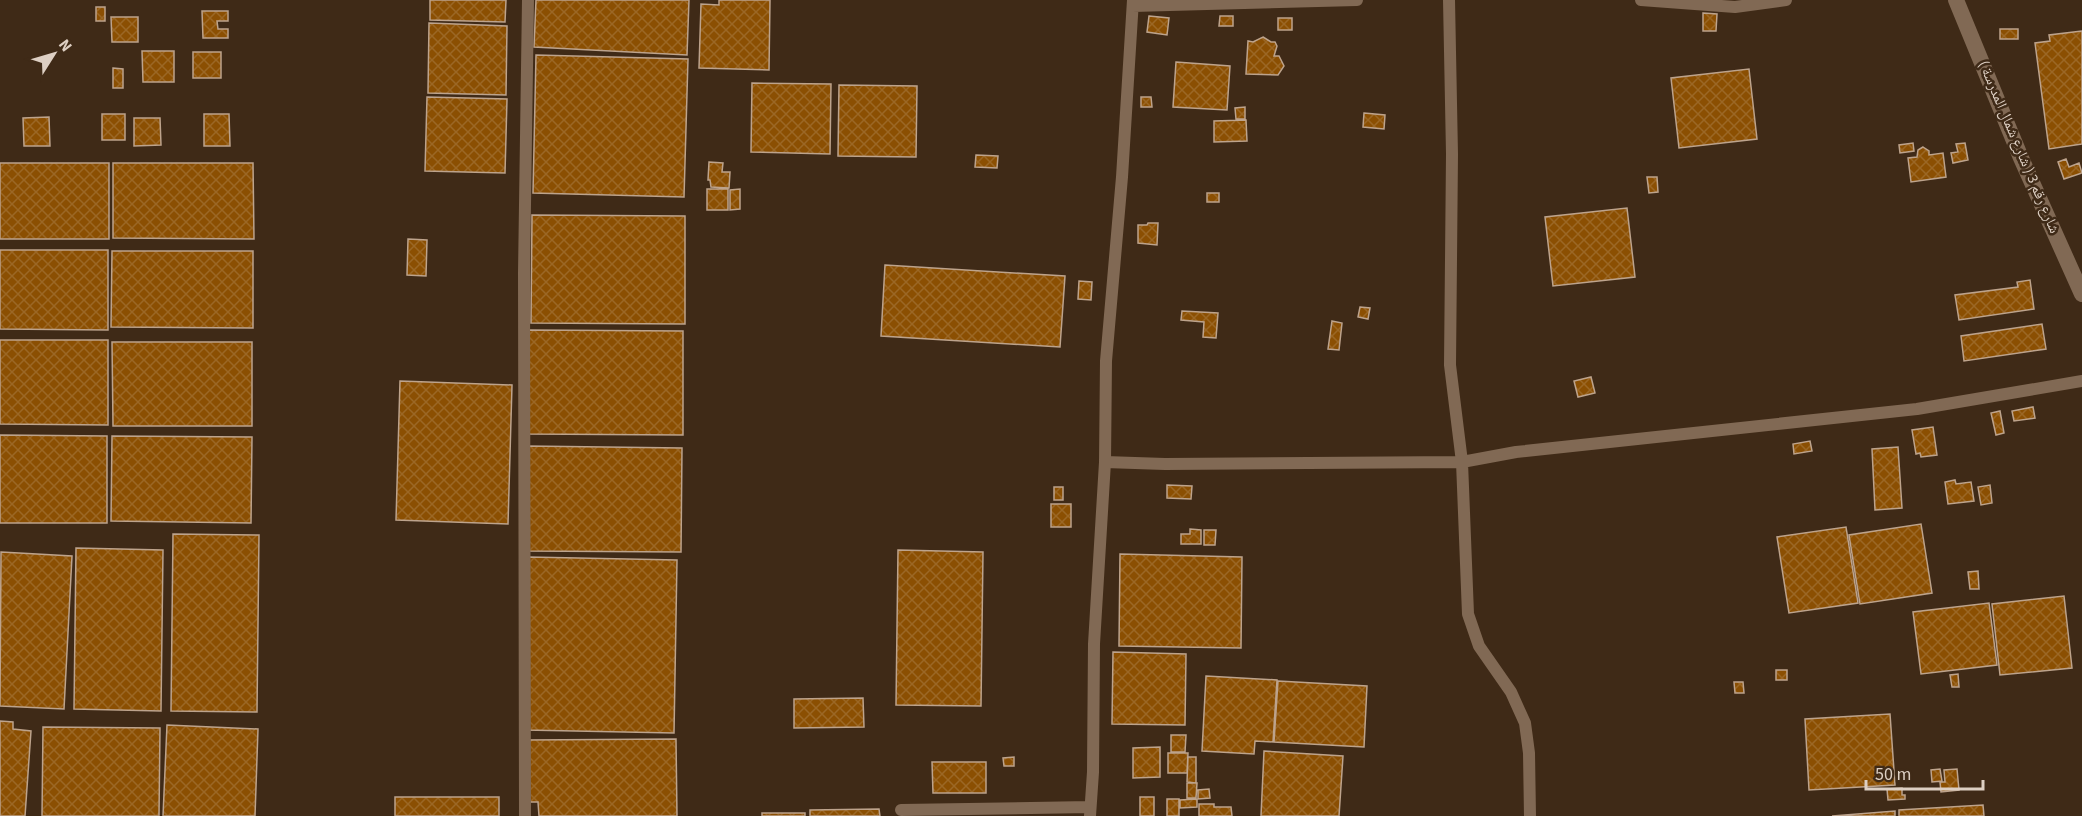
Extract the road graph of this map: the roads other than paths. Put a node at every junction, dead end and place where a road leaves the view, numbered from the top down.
1 (528, 0) edge
2 (1357, 0) edge
3 (1449, 0) edge
4 (1641, 0) edge
5 (1786, 0) edge
6 (1956, 0) edge
7 (1133, 3) edge
8 (2082, 294) edge
9 (2082, 381) edge
10 (1105, 462) junction
11 (1462, 462) junction
12 (901, 810) dead end
13 (1090, 811) edge
14 (525, 816) edge
15 (1530, 816) edge

1 - 14 street
2 - 7 street
3 - 11 street
4 - 5 street
6 - 8 street, شارع رقم 3 ( شارع شمال المدرسة )
7 - 10 street
9 - 11 street
10 - 11 street
10 - 13 street
11 - 15 street
12 - 13 street

